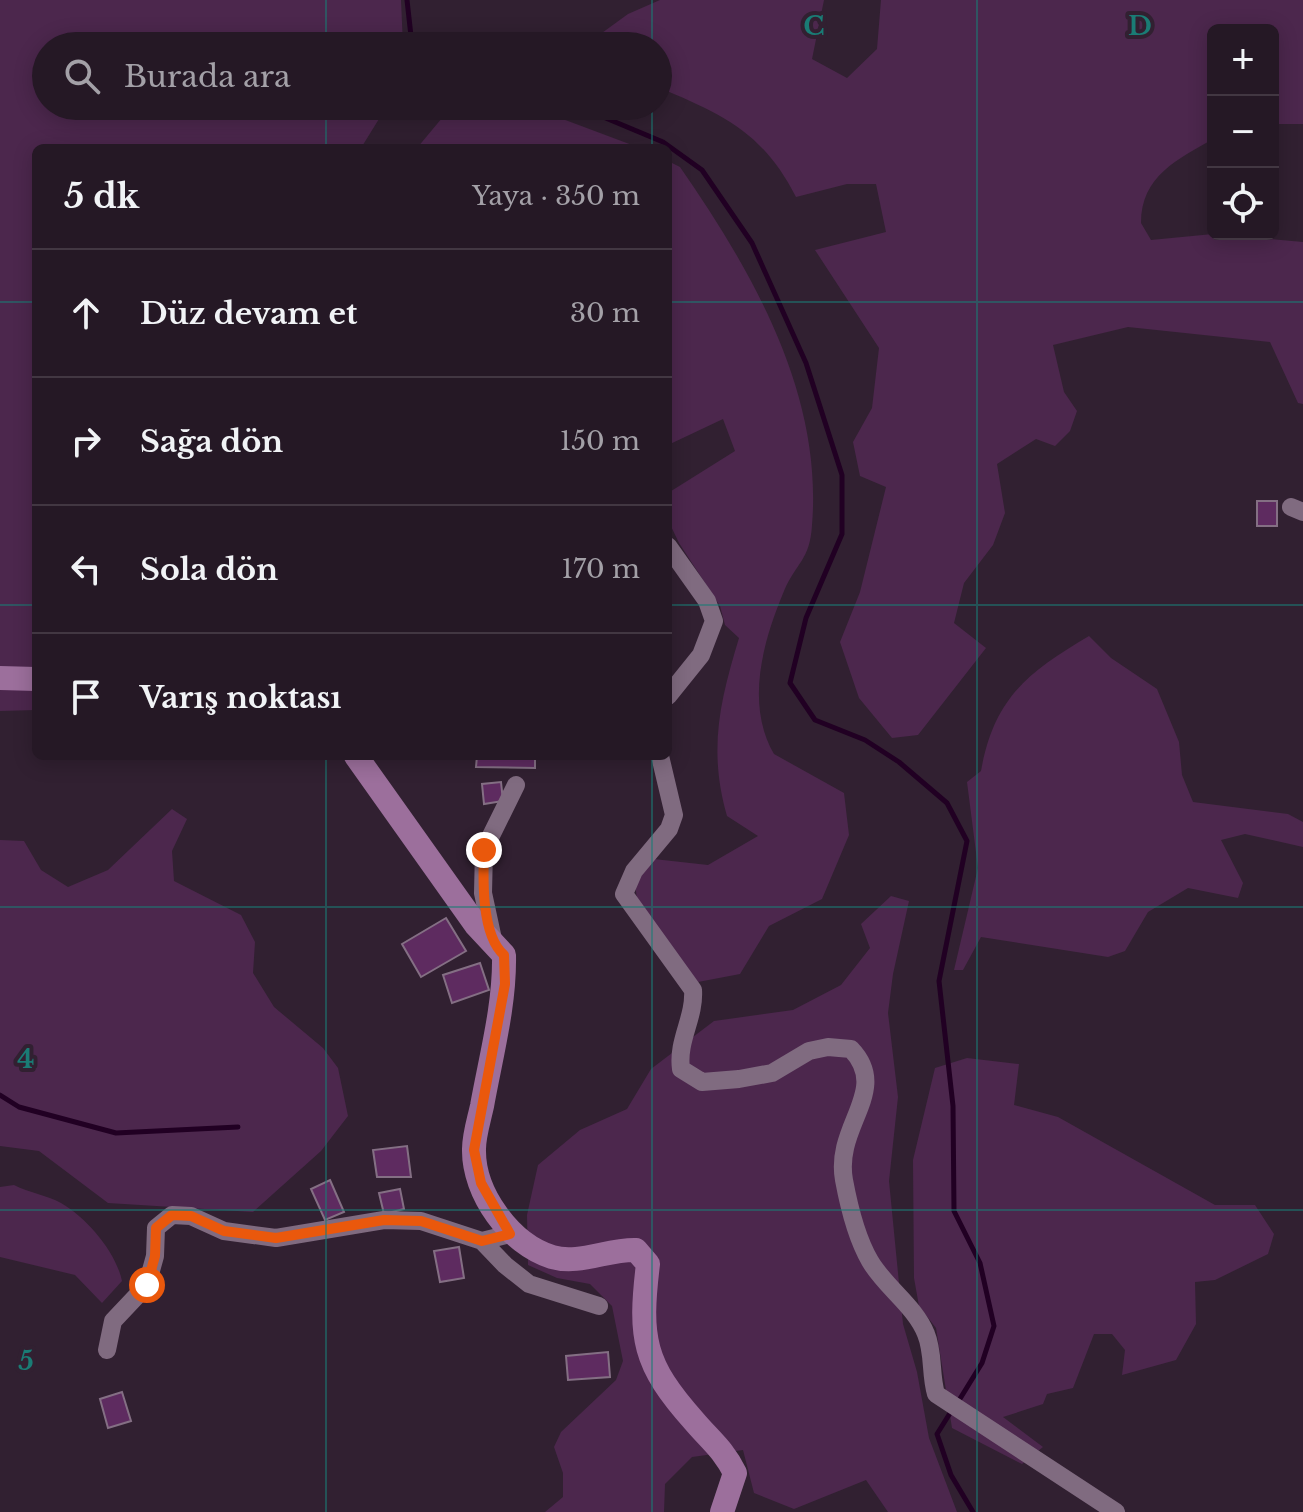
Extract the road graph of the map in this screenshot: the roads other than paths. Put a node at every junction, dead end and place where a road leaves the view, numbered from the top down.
1 (672, 552) edge
2 (0, 678) edge
3 (32, 679) edge
4 (672, 691) edge
5 (364, 760) edge
6 (661, 760) edge
7 (516, 785) dead end
8 (495, 947) junction
9 (510, 1234) junction
10 (482, 1241) junction
11 (599, 1306) dead end
12 (107, 1350) dead end
13 (722, 1512) edge
14 (1116, 1512) edge

1 - 4 street
2 - 3 street
5 - 8 street
6 - 14 street
7 - 8 street
8 - 9 street
9 - 10 street
9 - 13 street
10 - 11 street
10 - 12 street

